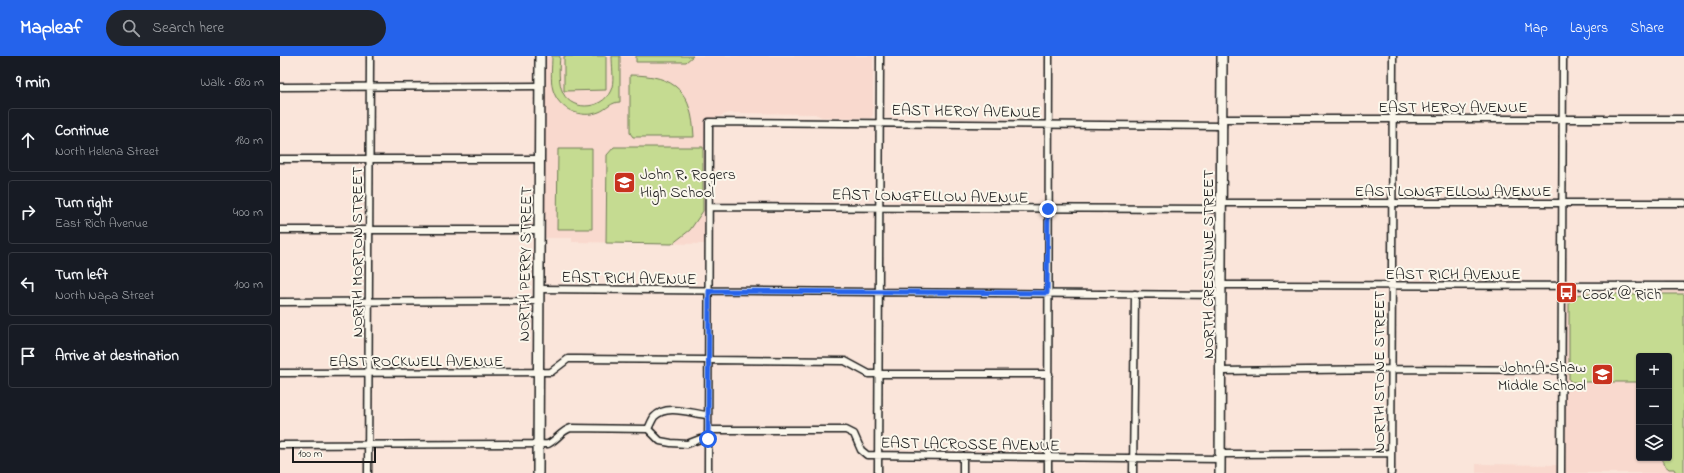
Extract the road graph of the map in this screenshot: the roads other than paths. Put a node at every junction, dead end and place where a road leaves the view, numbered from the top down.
1 (370, 56) edge
2 (540, 56) edge
3 (880, 56) edge
4 (1049, 56) edge
5 (1222, 56) edge
6 (1393, 56) edge
7 (1563, 56) edge
8 (540, 86) junction
9 (280, 87) edge
10 (370, 87) junction
11 (1393, 119) junction
12 (1684, 119) edge
13 (1562, 120) junction
14 (879, 122) junction
15 (1223, 123) junction
16 (1049, 124) junction
17 (280, 159) edge
18 (369, 159) junction
19 (540, 159) junction
20 (1392, 203) junction
21 (1562, 203) junction
22 (1684, 203) edge
23 (1222, 206) junction
24 (709, 207) junction
25 (878, 207) junction
26 (1048, 209) junction
27 (280, 230) edge
28 (369, 230) junction
29 (540, 230) junction
30 (1222, 285) junction
31 (1391, 285) junction
32 (1684, 286) edge
33 (1562, 287) junction
34 (539, 289) junction
35 (709, 291) junction
36 (878, 292) junction
37 (1047, 293) junction
38 (1135, 294) junction
39 (1222, 295) junction
40 (539, 301) junction
41 (280, 302) edge
42 (369, 302) junction
43 (708, 360) junction
44 (1392, 369) junction
45 (1561, 370) junction
46 (1222, 371) junction
47 (538, 372) junction
48 (280, 373) edge
49 (368, 373) junction
50 (878, 374) junction
51 (1049, 374) junction
52 (707, 415) junction
53 (648, 429) junction
54 (708, 430) junction
55 (708, 439) junction
56 (538, 443) junction
57 (368, 444) junction
58 (280, 445) edge
59 (1391, 453) junction
60 (878, 455) junction
61 (963, 456) junction
62 (1221, 456) junction
63 (1048, 457) junction
64 (1133, 458) junction
65 (368, 473) edge
66 (538, 473) edge
67 (708, 473) edge
68 (878, 473) edge
69 (963, 473) edge
70 (1048, 473) edge
71 (1133, 473) edge
72 (1220, 473) edge
73 (1391, 473) edge
74 (1561, 473) edge

1 - 10 street, NORTH MORTON STREET
2 - 8 street, NORTH PERRY STREET
3 - 14 street
4 - 16 street
5 - 15 street, NORTH CRESTLINE STREET
6 - 11 street, NORTH STONE STREET
7 - 13 street
8 - 10 street
8 - 19 street, NORTH PERRY STREET
9 - 10 street
10 - 18 street, NORTH MORTON STREET
11 - 13 street, EAST HEROY AVENUE
11 - 15 street, EAST HEROY AVENUE
11 - 20 street, NORTH STONE STREET
12 - 13 street, EAST HEROY AVENUE
13 - 21 street
14 - 16 street, EAST HEROY AVENUE
14 - 24 street, EAST HEROY AVENUE
14 - 25 street
15 - 16 street, EAST HEROY AVENUE
15 - 23 street, NORTH CRESTLINE STREET
16 - 26 street
17 - 18 street
18 - 19 street
18 - 28 street, NORTH MORTON STREET
19 - 29 street, NORTH PERRY STREET
20 - 21 street, EAST LONGFELLOW AVENUE
20 - 23 street, EAST LONGFELLOW AVENUE
20 - 31 street, NORTH STONE STREET
21 - 22 street, EAST LONGFELLOW AVENUE
21 - 33 street
23 - 26 street, EAST LONGFELLOW AVENUE
23 - 30 street, NORTH CRESTLINE STREET
24 - 25 street, EAST LONGFELLOW AVENUE
24 - 35 street
25 - 26 street, EAST LONGFELLOW AVENUE
25 - 36 street
26 - 37 street
27 - 28 street
28 - 29 street
28 - 42 street, NORTH MORTON STREET
29 - 34 street, NORTH PERRY STREET
30 - 31 street, EAST RICH AVENUE
30 - 39 street, NORTH CRESTLINE STREET
31 - 33 street, EAST RICH AVENUE
31 - 44 street, NORTH STONE STREET
32 - 33 street, EAST RICH AVENUE
33 - 45 street
34 - 35 street, EAST RICH AVENUE
34 - 40 street, NORTH PERRY STREET
35 - 36 street, EAST RICH AVENUE
35 - 43 street
36 - 37 street, EAST RICH AVENUE
36 - 50 street
37 - 38 street, EAST RICH AVENUE
37 - 51 street
38 - 39 street, EAST RICH AVENUE
38 - 64 street
39 - 46 street, NORTH CRESTLINE STREET
40 - 42 street
40 - 47 street, NORTH PERRY STREET
41 - 42 street
42 - 49 street, NORTH MORTON STREET
43 - 47 street, EAST ROCKWELL AVENUE
43 - 50 street, EAST ROCKWELL AVENUE
43 - 52 street
44 - 45 street
44 - 46 street
44 - 59 street, NORTH STONE STREET
45 - 74 street
46 - 62 street, NORTH CRESTLINE STREET
47 - 49 street, EAST ROCKWELL AVENUE
47 - 56 street, NORTH PERRY STREET
48 - 49 street, EAST ROCKWELL AVENUE
49 - 57 street, NORTH MORTON STREET
50 - 51 street, EAST ROCKWELL AVENUE
50 - 60 street
51 - 63 street
52 - 53 street
52 - 54 street
53 - 55 street
53 - 56 street
54 - 55 street
54 - 60 street, EAST LACROSSE AVENUE
55 - 67 street
56 - 57 street
56 - 66 street, NORTH PERRY STREET
57 - 58 street
57 - 65 street, NORTH MORTON STREET
59 - 62 street, EAST LACROSSE AVENUE
59 - 73 street, NORTH STONE STREET
60 - 61 street, EAST LACROSSE AVENUE
60 - 68 street
61 - 63 street, EAST LACROSSE AVENUE
61 - 69 street
62 - 64 street, EAST LACROSSE AVENUE
62 - 72 street, NORTH CRESTLINE STREET
63 - 64 street, EAST LACROSSE AVENUE
63 - 70 street
64 - 71 street

